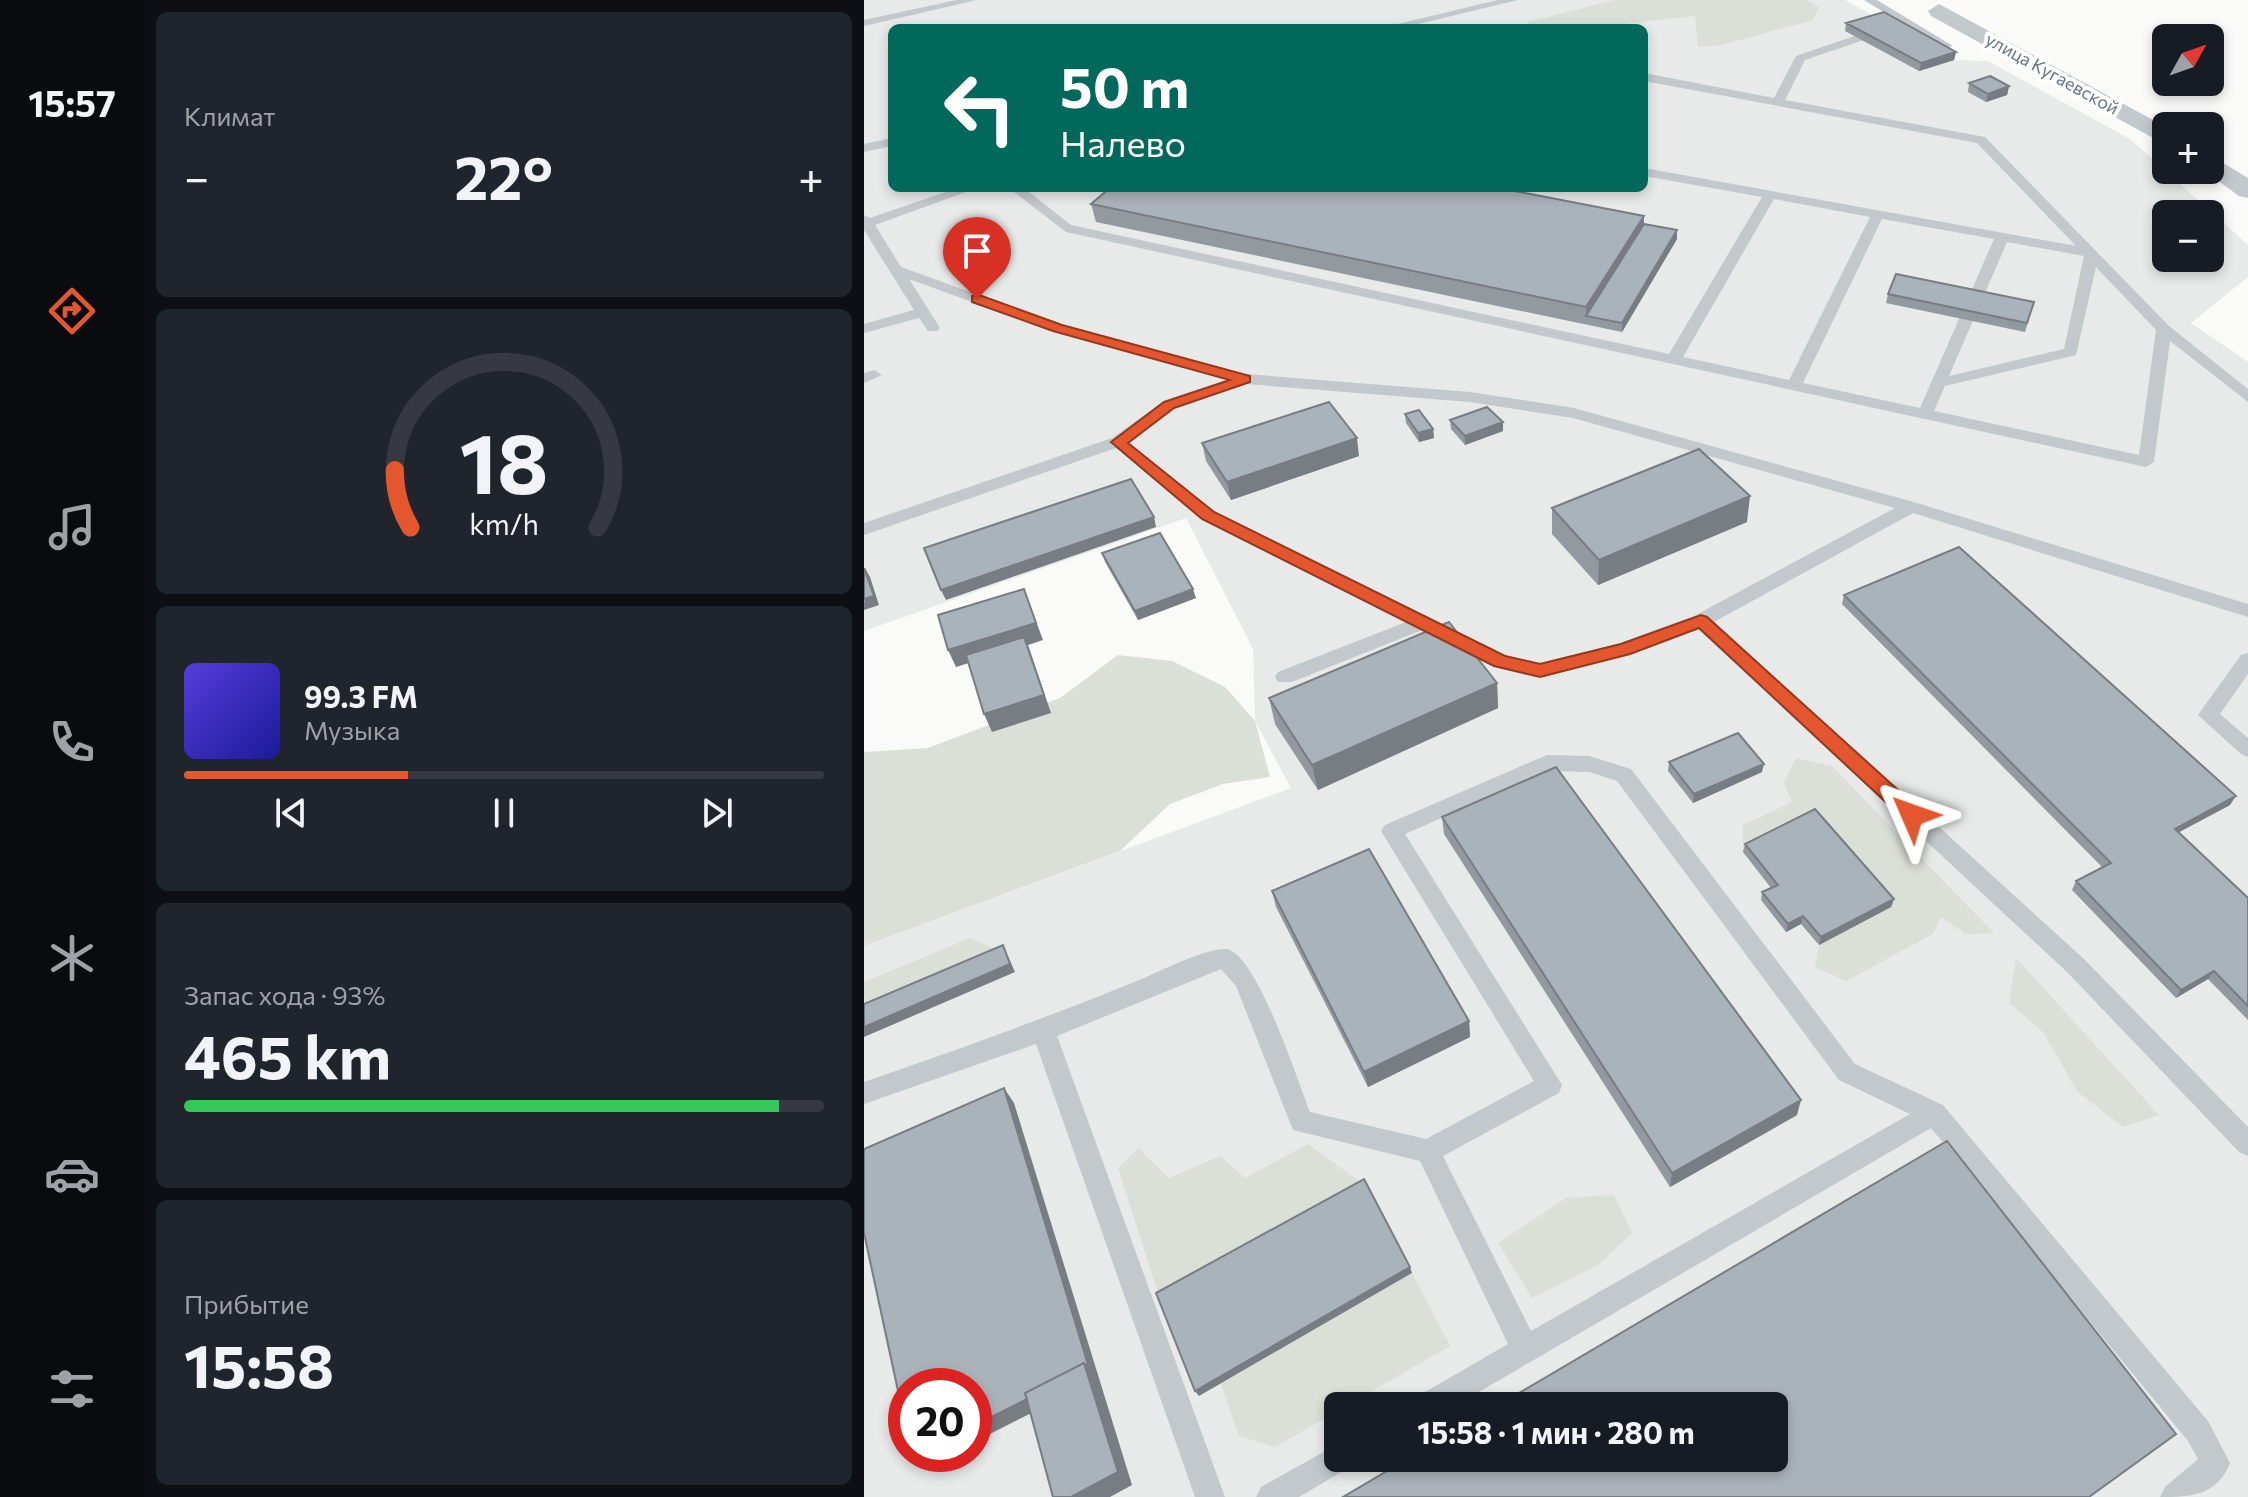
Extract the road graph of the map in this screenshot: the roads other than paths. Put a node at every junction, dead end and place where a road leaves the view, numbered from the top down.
1 (972, 0) edge
2 (1513, 0) edge
3 (1869, 0) edge
4 (1971, 0) edge
5 (1939, 11) junction
6 (1907, 22) junction
7 (864, 23) edge
8 (1405, 24) edge
9 (1947, 46) edge
10 (1648, 78) edge
11 (1778, 102) junction
12 (2152, 129) edge
13 (888, 143) edge
14 (864, 148) edge
15 (1648, 173) edge
16 (2224, 173) edge
17 (2248, 190) edge
18 (957, 192) edge
19 (1021, 192) edge
20 (1770, 195) junction
21 (1878, 214) junction
22 (866, 221) edge
23 (2002, 237) junction
24 (2092, 253) junction
25 (897, 270) junction
26 (923, 312) junction
27 (933, 328) dead end
28 (864, 329) edge
29 (2164, 329) junction
30 (1674, 359) junction
31 (1245, 379) junction
32 (1938, 383) junction
33 (1794, 385) junction
34 (2248, 397) edge
35 (1925, 414) junction
36 (1118, 442) junction
37 (1911, 507) junction
38 (864, 529) edge
39 (2248, 611) edge
40 (1701, 621) junction
41 (1423, 623) junction
42 (2248, 660) edge
43 (1285, 677) dead end
44 (2248, 749) edge
45 (1043, 1031) junction
46 (864, 1093) edge
47 (1934, 1113) junction
48 (2248, 1144) edge
49 (1428, 1151) junction
50 (1525, 1349) junction
51 (1452, 1392) edge
52 (1324, 1466) edge
53 (1210, 1497) edge
54 (1271, 1497) edge
55 (2175, 1497) edge

1 - 7 lane
2 - 8 lane
3 - 6 lane
4 - 5 street
5 - 6 street
5 - 12 street, улица Кугаевской
6 - 9 lane
6 - 11 lane
10 - 11 lane
11 - 24 lane
13 - 14 lane
15 - 20 lane
16 - 17 street
18 - 22 lane
19 - 30 lane
20 - 21 lane
20 - 30 lane
21 - 23 lane
21 - 33 lane
22 - 25 lane
23 - 24 lane
23 - 32 lane
24 - 29 lane
24 - 32 lane
25 - 26 lane
25 - 31 lane
26 - 27 lane
26 - 28 lane
29 - 34 lane
29 - 35 lane
30 - 33 lane
31 - 36 lane
31 - 37 lane
32 - 35 lane
33 - 35 lane
36 - 38 lane
36 - 41 lane
37 - 39 lane
37 - 40 lane
40 - 41 lane
40 - 48 lane
41 - 43 lane
42 - 44 lane
45 - 46 lane
45 - 49 lane
45 - 53 lane
47 - 49 lane
47 - 50 lane
47 - 55 lane
49 - 50 lane
50 - 51 lane
52 - 54 lane

